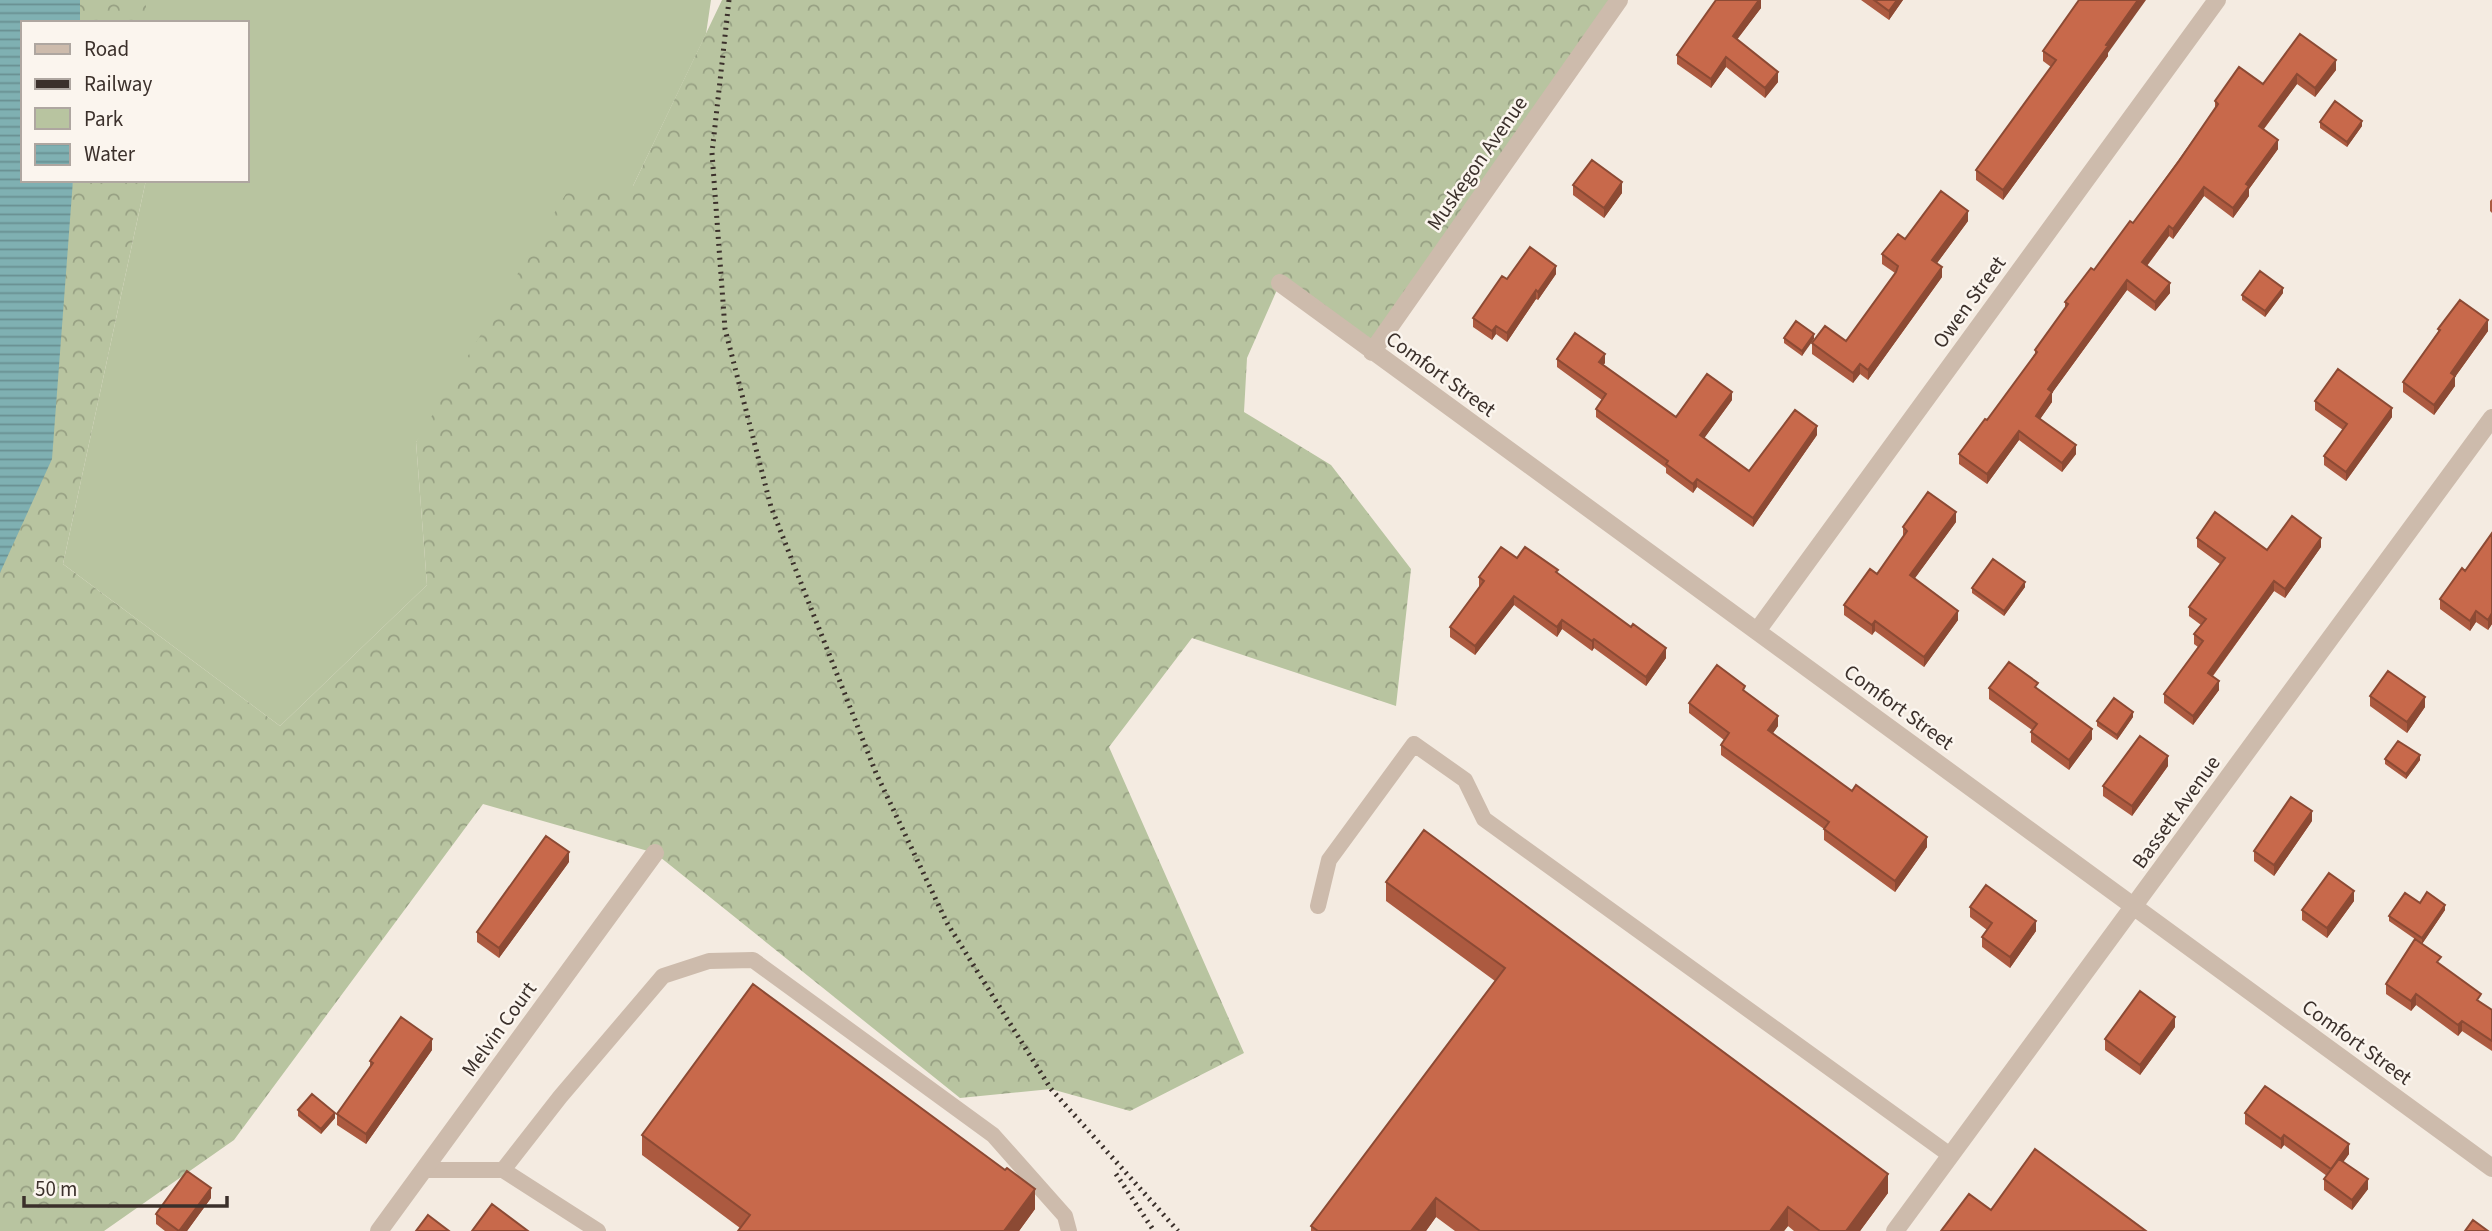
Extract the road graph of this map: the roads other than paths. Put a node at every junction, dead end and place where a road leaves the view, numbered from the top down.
1 (1619, 0) edge
2 (2217, 0) edge
3 (1280, 283) dead end
4 (1373, 352) junction
5 (2492, 418) edge
6 (1757, 631) junction
7 (654, 853) dead end
8 (1318, 906) dead end
9 (2134, 907) junction
10 (1950, 1155) junction
11 (2492, 1168) edge
12 (424, 1170) junction
13 (503, 1170) junction
14 (379, 1231) edge
15 (598, 1231) edge
16 (1069, 1231) edge
17 (1895, 1231) edge

1 - 4 street, Muskegon Avenue
2 - 6 street, Owen Street
3 - 4 street, Comfort Street
4 - 6 street, Comfort Street
5 - 9 street, Bassett Avenue
6 - 9 street, Comfort Street
7 - 12 street, Melvin Court
8 - 10 lane
9 - 10 street, Bassett Avenue
9 - 11 street, Comfort Street
10 - 17 street, Bassett Avenue
12 - 13 lane
12 - 14 street, Melvin Court
13 - 15 lane
13 - 16 lane

